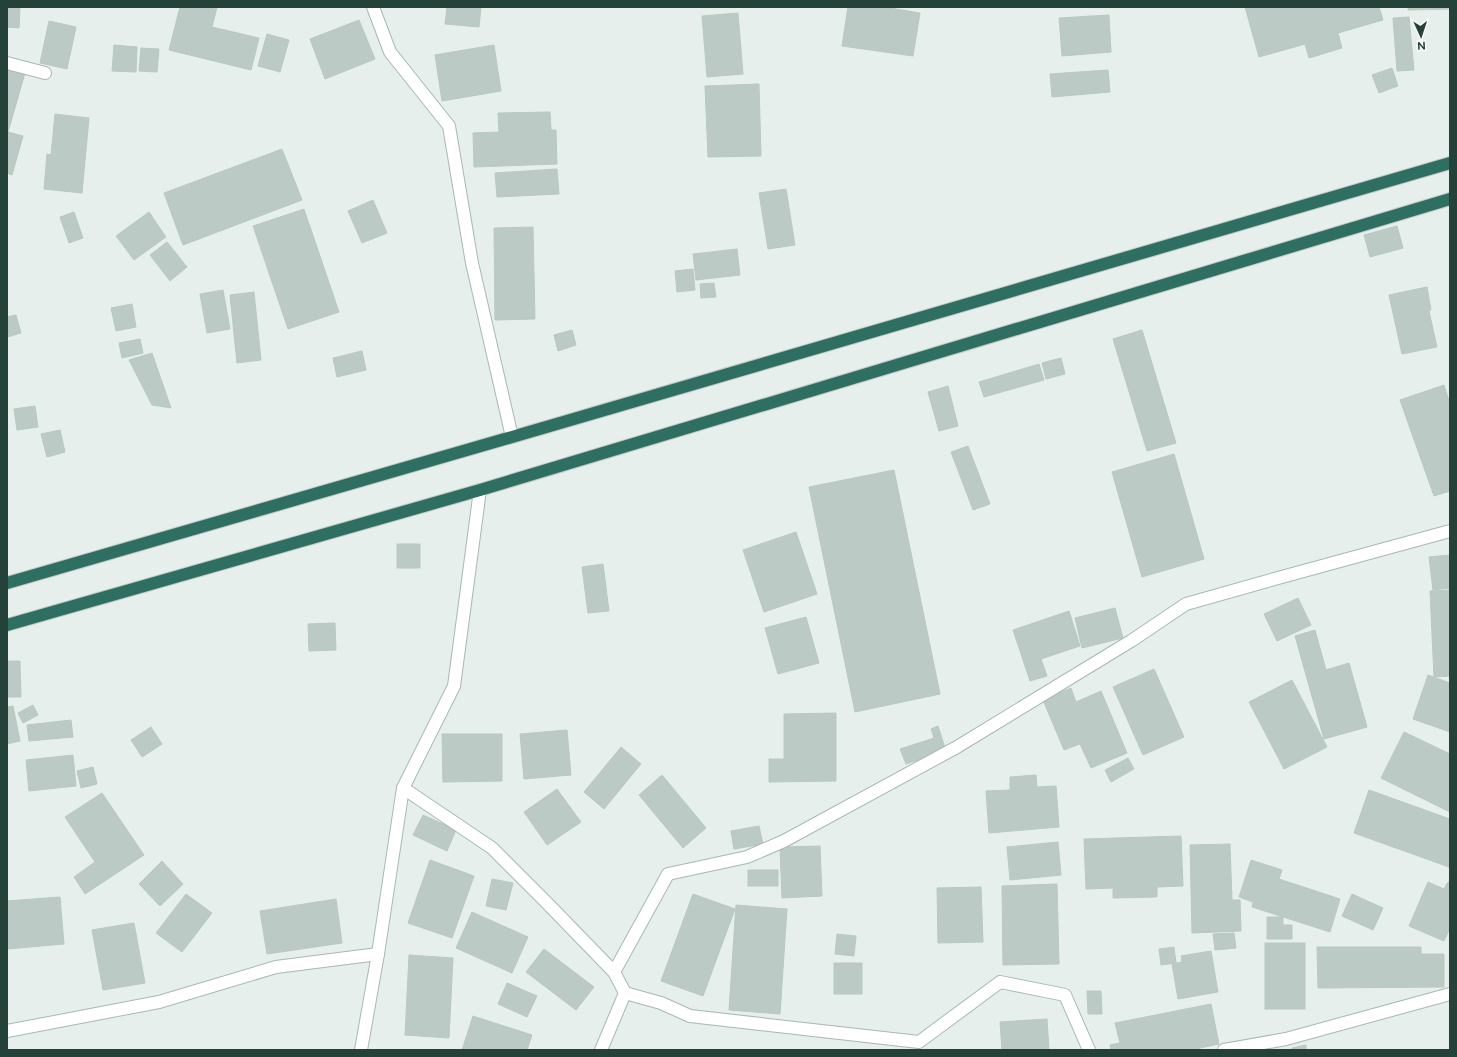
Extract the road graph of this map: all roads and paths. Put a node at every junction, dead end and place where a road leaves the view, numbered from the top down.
1 (373, 7) edge
2 (7, 63) edge
3 (45, 73) dead end
4 (1450, 163) edge
5 (1450, 199) edge
6 (512, 437) junction
7 (480, 490) junction
8 (1450, 531) edge
9 (7, 583) edge
10 (7, 625) edge
11 (403, 788) junction
12 (378, 954) junction
13 (614, 972) junction
14 (625, 993) junction
15 (1450, 994) edge
16 (7, 1031) edge
17 (361, 1050) edge
18 (601, 1050) edge
19 (1090, 1050) edge
20 (1224, 1050) edge

1 - 6 street
2 - 3 street
4 - 6 highway
5 - 7 highway
6 - 9 highway
7 - 10 highway
7 - 11 street
8 - 13 street
11 - 12 street
11 - 13 street
12 - 16 street
12 - 17 street
13 - 14 street
14 - 18 street
14 - 19 street
15 - 20 street

